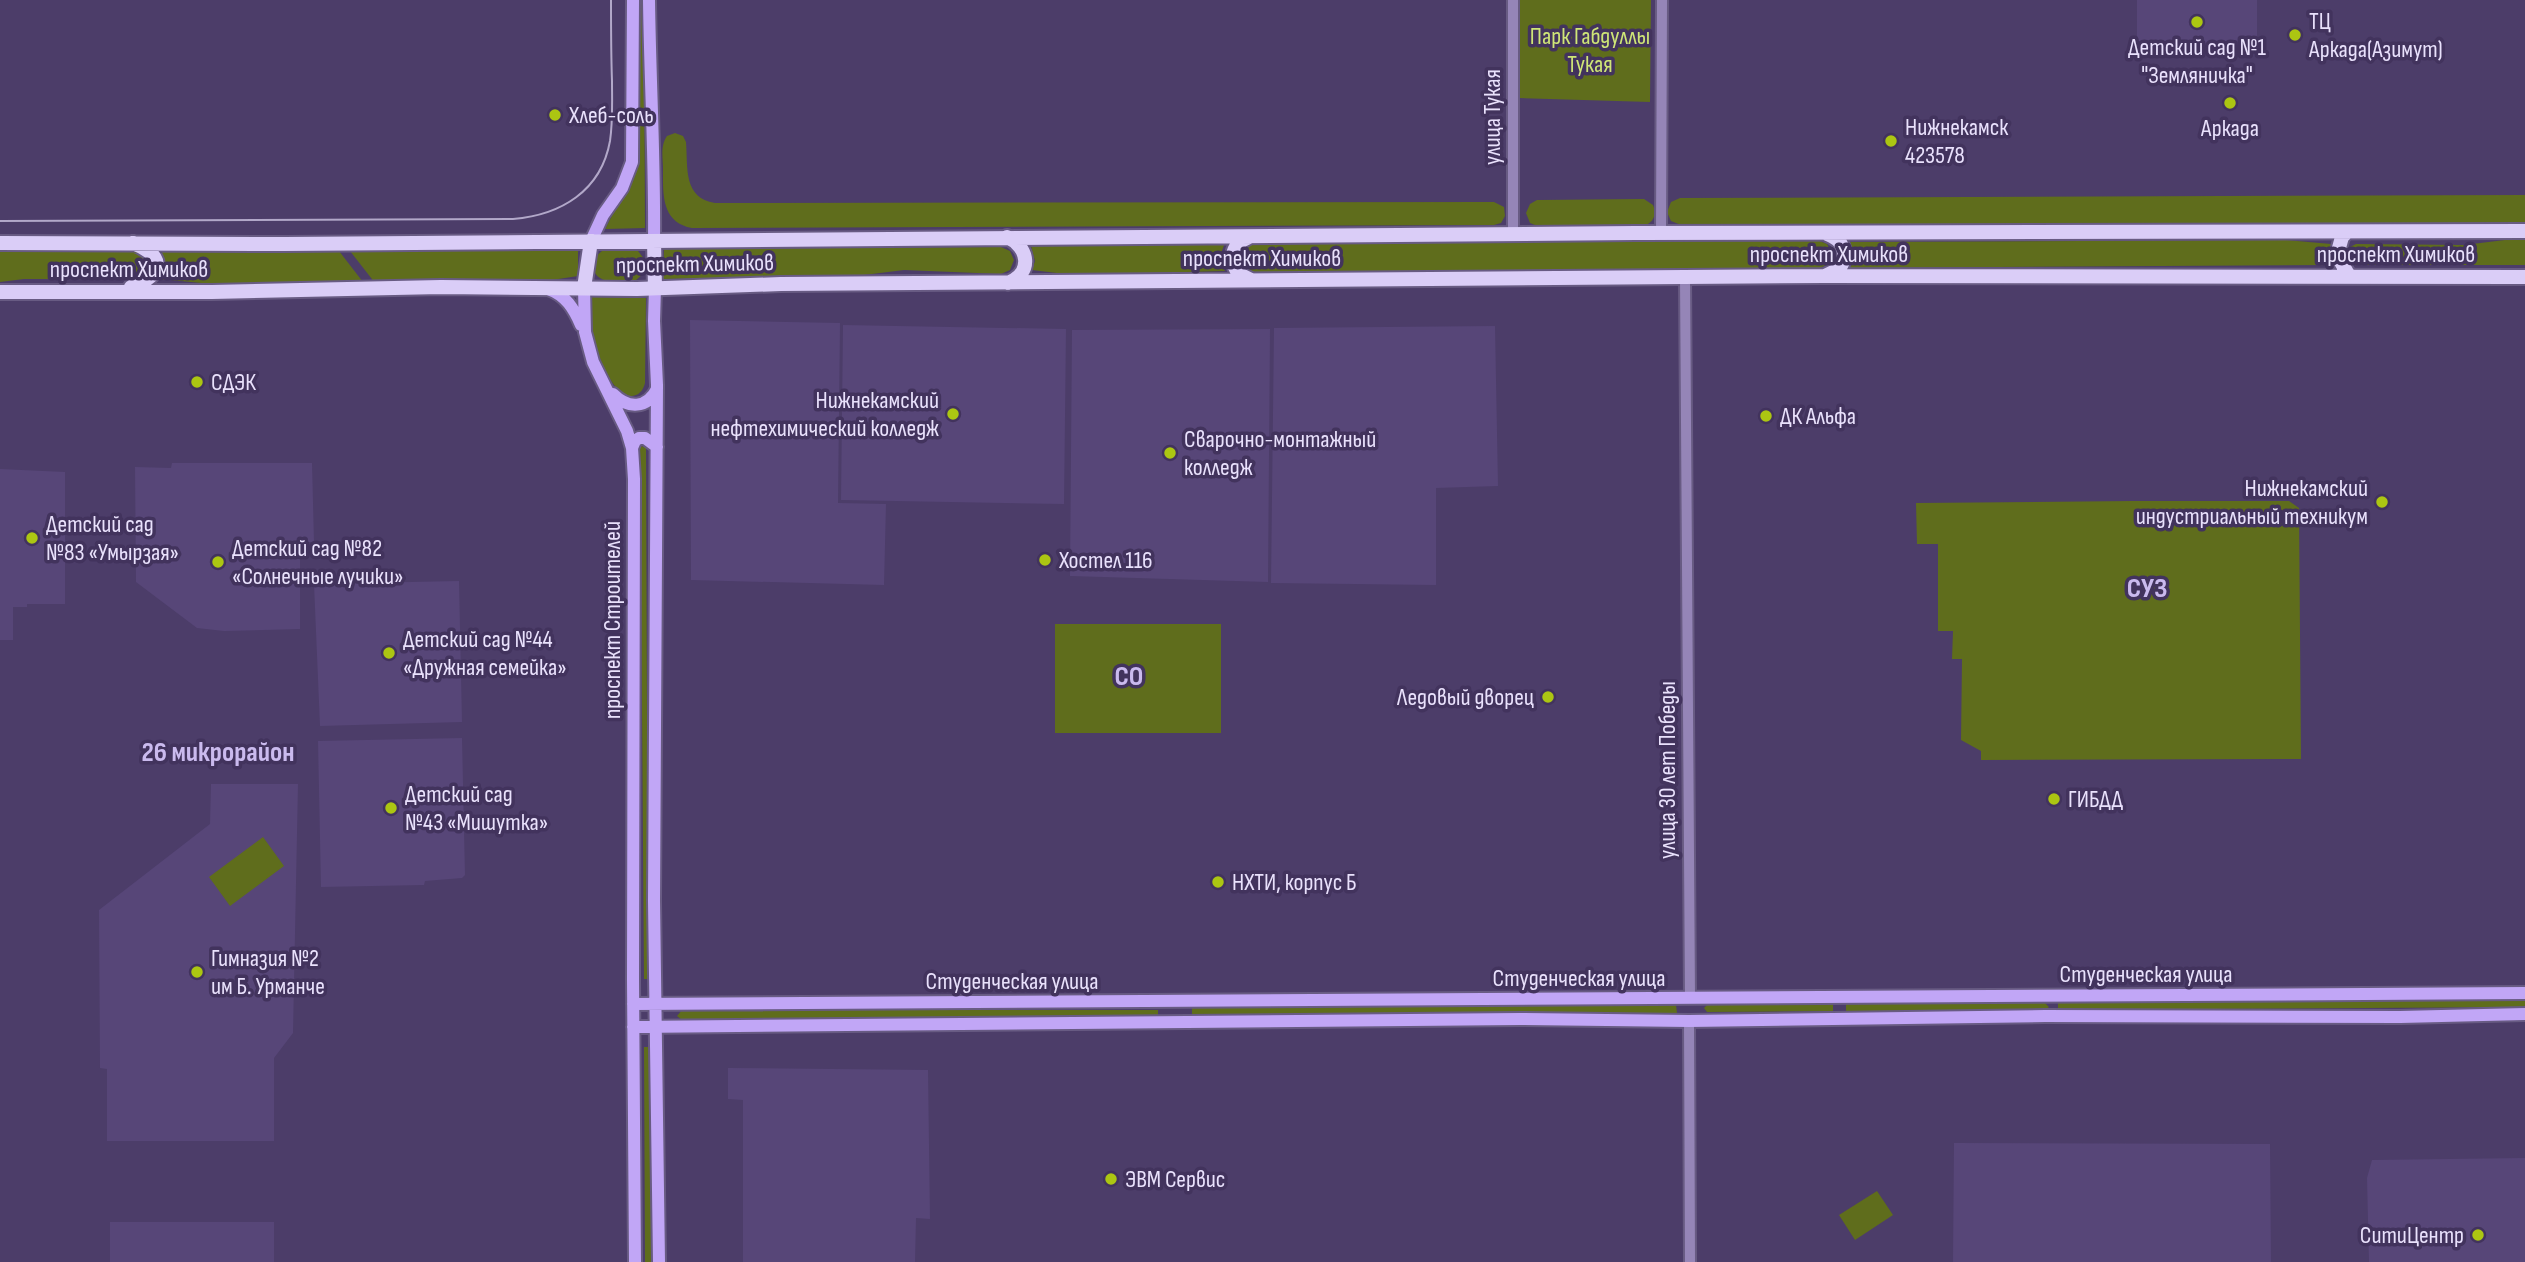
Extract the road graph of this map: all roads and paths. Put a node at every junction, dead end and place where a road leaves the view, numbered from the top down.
1 (633, 0) edge
2 (649, 0) edge
3 (1513, 0) edge
4 (1662, 0) edge
5 (2525, 231) edge
6 (2347, 232) junction
7 (1661, 233) junction
8 (1513, 234) junction
9 (1823, 234) junction
10 (1254, 236) junction
11 (1007, 237) junction
12 (591, 241) junction
13 (653, 241) junction
14 (129, 242) junction
15 (0, 243) edge
16 (1824, 276) junction
17 (2349, 276) junction
18 (1685, 277) junction
19 (2525, 277) edge
20 (1255, 281) junction
21 (1007, 284) junction
22 (547, 288) junction
23 (584, 288) junction
24 (655, 288) junction
25 (124, 291) junction
26 (0, 292) edge
27 (584, 332) junction
28 (657, 385) junction
29 (605, 387) junction
30 (657, 447) junction
31 (632, 448) junction
32 (2525, 993) edge
33 (2044, 996) junction
34 (1846, 997) junction
35 (1690, 998) junction
36 (655, 1003) junction
37 (1163, 1003) junction
38 (1185, 1003) junction
39 (633, 1004) junction
40 (2525, 1014) edge
41 (2045, 1016) junction
42 (1849, 1018) junction
43 (1689, 1021) junction
44 (1165, 1022) junction
45 (1187, 1022) junction
46 (633, 1027) junction
47 (656, 1027) junction
48 (635, 1262) edge
49 (659, 1262) edge
50 (1689, 1262) edge

1 - 12 main road, проспект Строителей
2 - 13 main road, проспект Строителей
3 - 8 street, улица Тукая
4 - 7 street
5 - 6 main road, проспект Химиков
6 - 9 main road, проспект Химиков
6 - 17 main road
7 - 8 main road, проспект Химиков
7 - 9 main road, проспект Химиков
8 - 10 main road, проспект Химиков
9 - 16 main road
10 - 11 main road, проспект Химиков
10 - 20 main road
11 - 13 main road, проспект Химиков
11 - 21 main road
12 - 13 main road, проспект Химиков
12 - 14 main road, проспект Химиков
12 - 23 main road, проспект Строителей
13 - 24 main road, проспект Строителей
14 - 15 main road, проспект Химиков
14 - 25 main road
16 - 17 main road, проспект Химиков
16 - 18 main road, проспект Химиков
17 - 19 main road, проспект Химиков
18 - 20 main road, проспект Химиков
18 - 35 street, улица 30 лет Победы
20 - 21 main road, проспект Химиков
21 - 24 main road, проспект Химиков
22 - 23 main road, проспект Химиков
22 - 25 main road, проспект Химиков
22 - 27 main road
23 - 24 main road, проспект Химиков
23 - 27 main road, проспект Строителей
24 - 28 main road, проспект Строителей
25 - 26 main road, проспект Химиков
27 - 29 main road, проспект Строителей
28 - 29 main road
28 - 30 main road, проспект Строителей
29 - 31 main road, проспект Строителей
30 - 31 main road
30 - 36 main road, проспект Строителей
31 - 39 main road, проспект Строителей
32 - 33 main road, Студенческая улица
33 - 34 main road, Студенческая улица
33 - 41 main road
34 - 35 main road, Студенческая улица
34 - 42 main road
35 - 38 main road, Студенческая улица
35 - 43 main road, улица 30 лет Победы
36 - 37 main road, Студенческая улица
36 - 39 main road, Студенческая улица
36 - 47 main road, проспект Строителей
37 - 38 main road, Студенческая улица
37 - 44 main road
38 - 45 main road
39 - 46 main road, проспект Строителей
40 - 41 main road, Студенческая улица
41 - 42 main road, Студенческая улица
42 - 43 main road, Студенческая улица
43 - 45 main road, Студенческая улица
43 - 50 street, улица 30 лет Победы
44 - 45 main road, Студенческая улица
44 - 47 main road, Студенческая улица
46 - 47 main road, Студенческая улица
46 - 48 main road, проспект Строителей
47 - 49 main road, проспект Строителей

